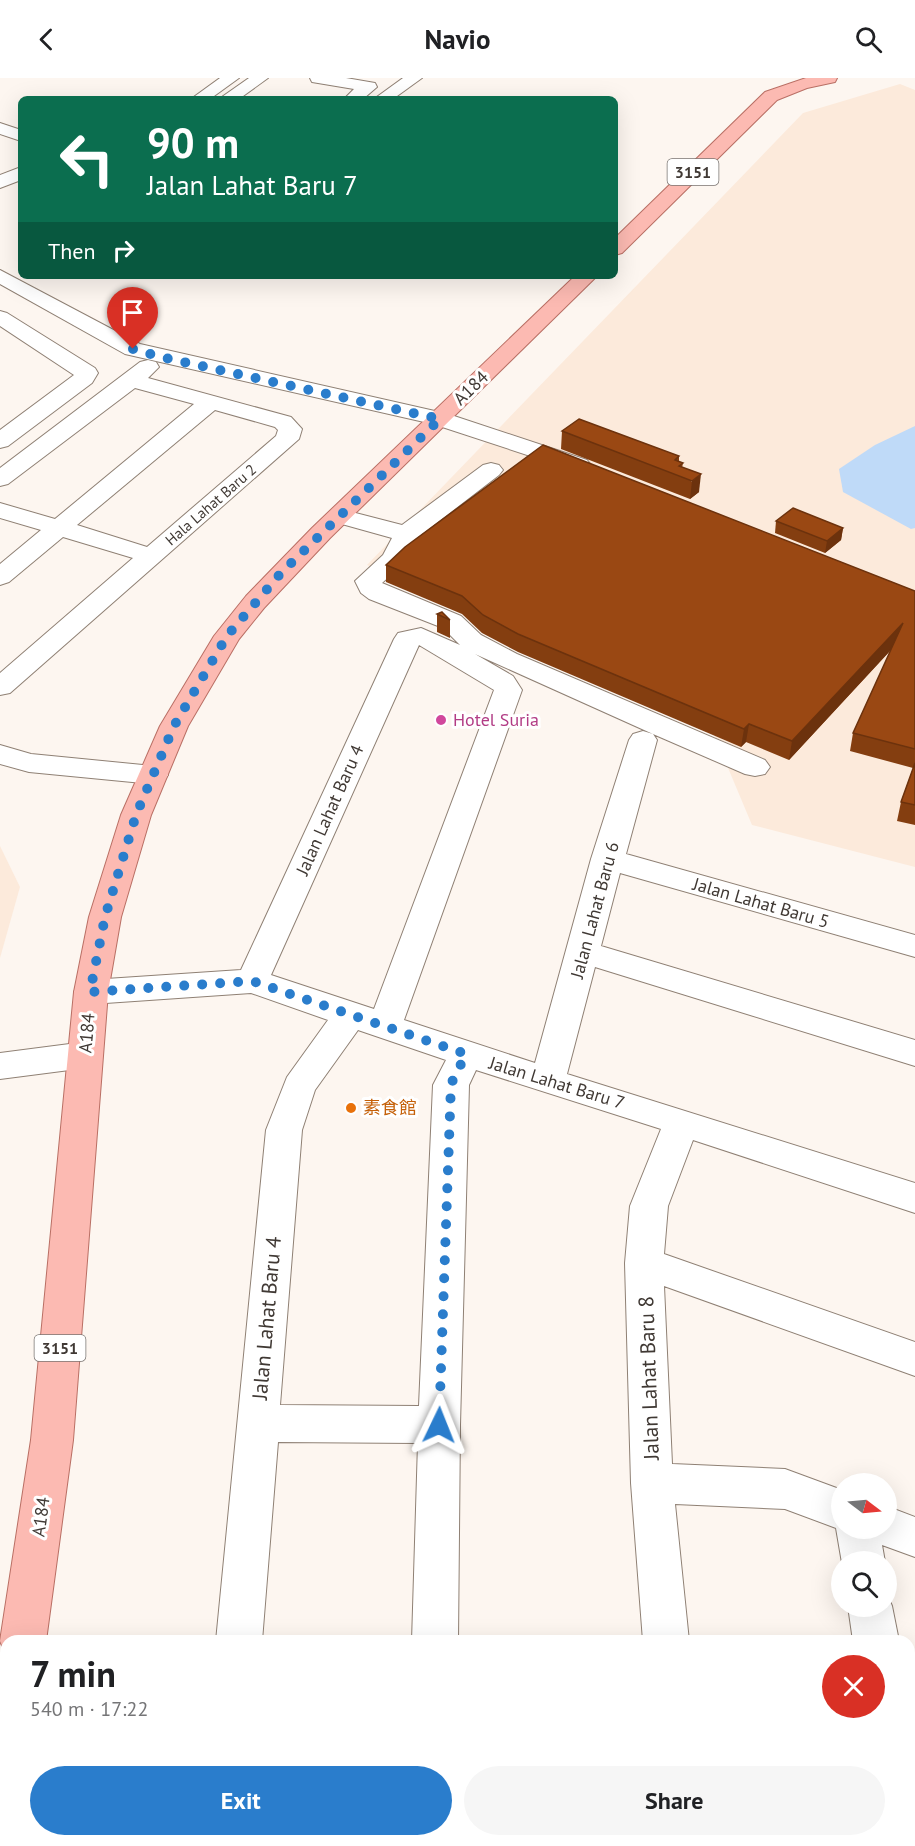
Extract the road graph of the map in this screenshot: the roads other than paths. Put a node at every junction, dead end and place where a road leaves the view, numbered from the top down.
1 (231, 78) edge
2 (260, 78) edge
3 (318, 78) edge
4 (414, 78) edge
5 (793, 78) edge
6 (829, 78) edge
7 (204, 96) edge
8 (232, 96) edge
9 (356, 96) edge
10 (387, 96) edge
11 (771, 96) junction
12 (0, 128) edge
13 (18, 135) edge
14 (18, 174) edge
15 (0, 182) edge
16 (618, 246) edge
17 (0, 276) edge
18 (584, 279) edge
19 (4, 324) edge
20 (161, 357) junction
21 (131, 380) junction
22 (211, 402) junction
23 (440, 419) junction
24 (0, 441) edge
25 (491, 470) dead end
26 (605, 475) edge
27 (0, 479) edge
28 (0, 510) edge
29 (340, 516) junction
30 (59, 528) junction
31 (406, 534) junction
32 (152, 556) junction
33 (0, 577) edge
34 (0, 687) edge
35 (643, 740) dead end
36 (0, 754) edge
37 (755, 766) dead end
38 (0, 776) edge
39 (149, 784) junction
40 (607, 859) junction
41 (915, 946) edge
42 (584, 952) junction
43 (252, 981) junction
44 (90, 992) junction
45 (368, 1019) junction
46 (915, 1053) edge
47 (466, 1054) junction
48 (85, 1055) junction
49 (0, 1066) edge
50 (547, 1081) junction
51 (682, 1122) junction
52 (915, 1198) edge
53 (644, 1263) junction
54 (915, 1359) edge
55 (258, 1423) junction
56 (439, 1425) junction
57 (652, 1483) junction
58 (831, 1506) edge
59 (897, 1530) edge
60 (915, 1537) edge
61 (872, 1617) edge
62 (24, 1635) edge
63 (240, 1635) edge
64 (435, 1635) edge
65 (665, 1635) edge
66 (875, 1635) edge

1 - 7 street
2 - 8 street
3 - 9 street
4 - 10 street
5 - 11 main road, 3151
6 - 11 main road, 3151
11 - 16 main road, 3151
12 - 13 street
14 - 15 street
17 - 20 street
18 - 23 main road, A184 / 3151
19 - 24 street
20 - 21 street
20 - 23 street
21 - 22 street, Hala Lahat Baru 2
21 - 27 street
22 - 30 street
22 - 32 street, Hala Lahat Baru 2
23 - 26 street
23 - 29 main road, A184 / 3151
25 - 31 street
28 - 30 street
29 - 31 street
29 - 39 main road, A184 / 3151
30 - 32 street
30 - 33 street
31 - 37 street
32 - 34 street, Hala Lahat Baru 2
35 - 40 street, Jalan Lahat Baru 6
36 - 39 street
38 - 39 street
39 - 44 main road, A184 / 3151
40 - 41 street, Jalan Lahat Baru 5
40 - 42 street, Jalan Lahat Baru 6
42 - 46 street
42 - 50 street, Jalan Lahat Baru 6
43 - 44 street, Jalan Lahat Baru 7
43 - 45 street, Jalan Lahat Baru 7
43 - 45 street, Jalan Lahat Baru 4
44 - 48 main road, A184 / 3151
45 - 47 street, Jalan Lahat Baru 7
45 - 55 street, Jalan Lahat Baru 4
47 - 50 street, Jalan Lahat Baru 7
47 - 56 street
48 - 49 street
48 - 62 main road, A184 / 3151
50 - 51 street, Jalan Lahat Baru 7
51 - 52 street, Jalan Lahat Baru 7
51 - 53 street, Jalan Lahat Baru 8
53 - 54 street
53 - 57 street, Jalan Lahat Baru 8
55 - 56 street
55 - 63 street, Jalan Lahat Baru 4
56 - 64 street
57 - 58 street
57 - 65 street, Jalan Lahat Baru 8
59 - 60 street
61 - 66 street

